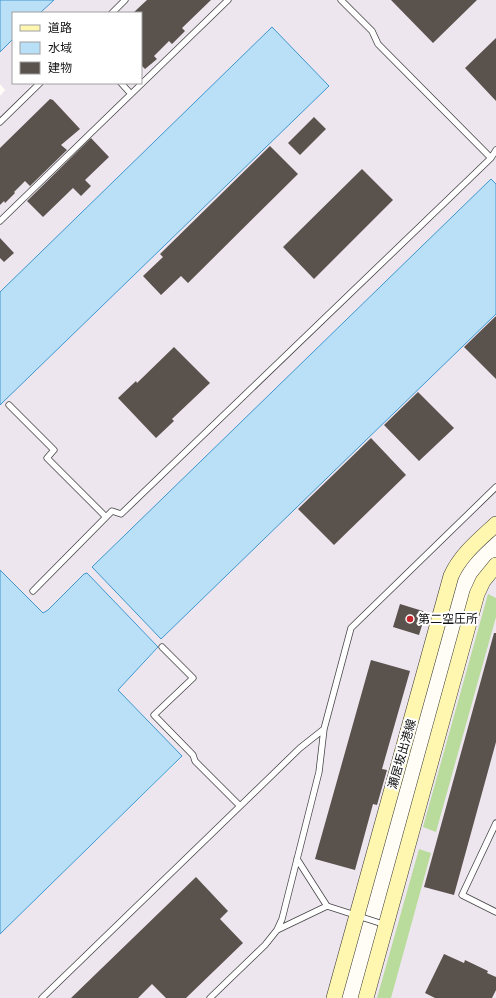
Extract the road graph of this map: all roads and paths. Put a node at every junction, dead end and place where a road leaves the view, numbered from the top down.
1 (125, 0) edge
2 (228, 0) edge
3 (341, 0) edge
4 (113, 12) edge
5 (142, 83) edge
6 (39, 84) edge
7 (122, 84) edge
8 (141, 84) edge
9 (131, 94) junction
10 (0, 122) edge
11 (496, 150) edge
12 (491, 158) junction
13 (0, 222) edge
14 (9, 405) dead end
15 (496, 487) edge
16 (106, 517) junction
17 (496, 524) edge
18 (496, 565) edge
19 (33, 591) dead end
20 (162, 647) dead end
21 (324, 729) junction
22 (240, 806) junction
23 (496, 823) edge
24 (297, 859) junction
25 (327, 906) junction
26 (496, 912) edge
27 (356, 915) junction
28 (386, 925) junction
29 (278, 930) junction
30 (42, 998) edge
31 (210, 998) edge
32 (334, 998) edge
33 (366, 998) edge

1 - 4 lane
2 - 5 lane
3 - 12 lane
6 - 10 lane
7 - 9 lane
8 - 9 lane
9 - 13 lane
11 - 12 lane
12 - 16 lane
14 - 16 lane
15 - 21 lane
16 - 19 lane
17 - 27 main road, 瀬居坂出港線
18 - 28 main road
20 - 22 lane
21 - 22 lane
21 - 24 lane
22 - 30 lane
23 - 26 lane
24 - 25 lane
24 - 29 lane
25 - 27 lane
25 - 29 lane
27 - 28 lane
27 - 32 main road, 瀬居坂出港線
28 - 33 main road
29 - 31 lane

